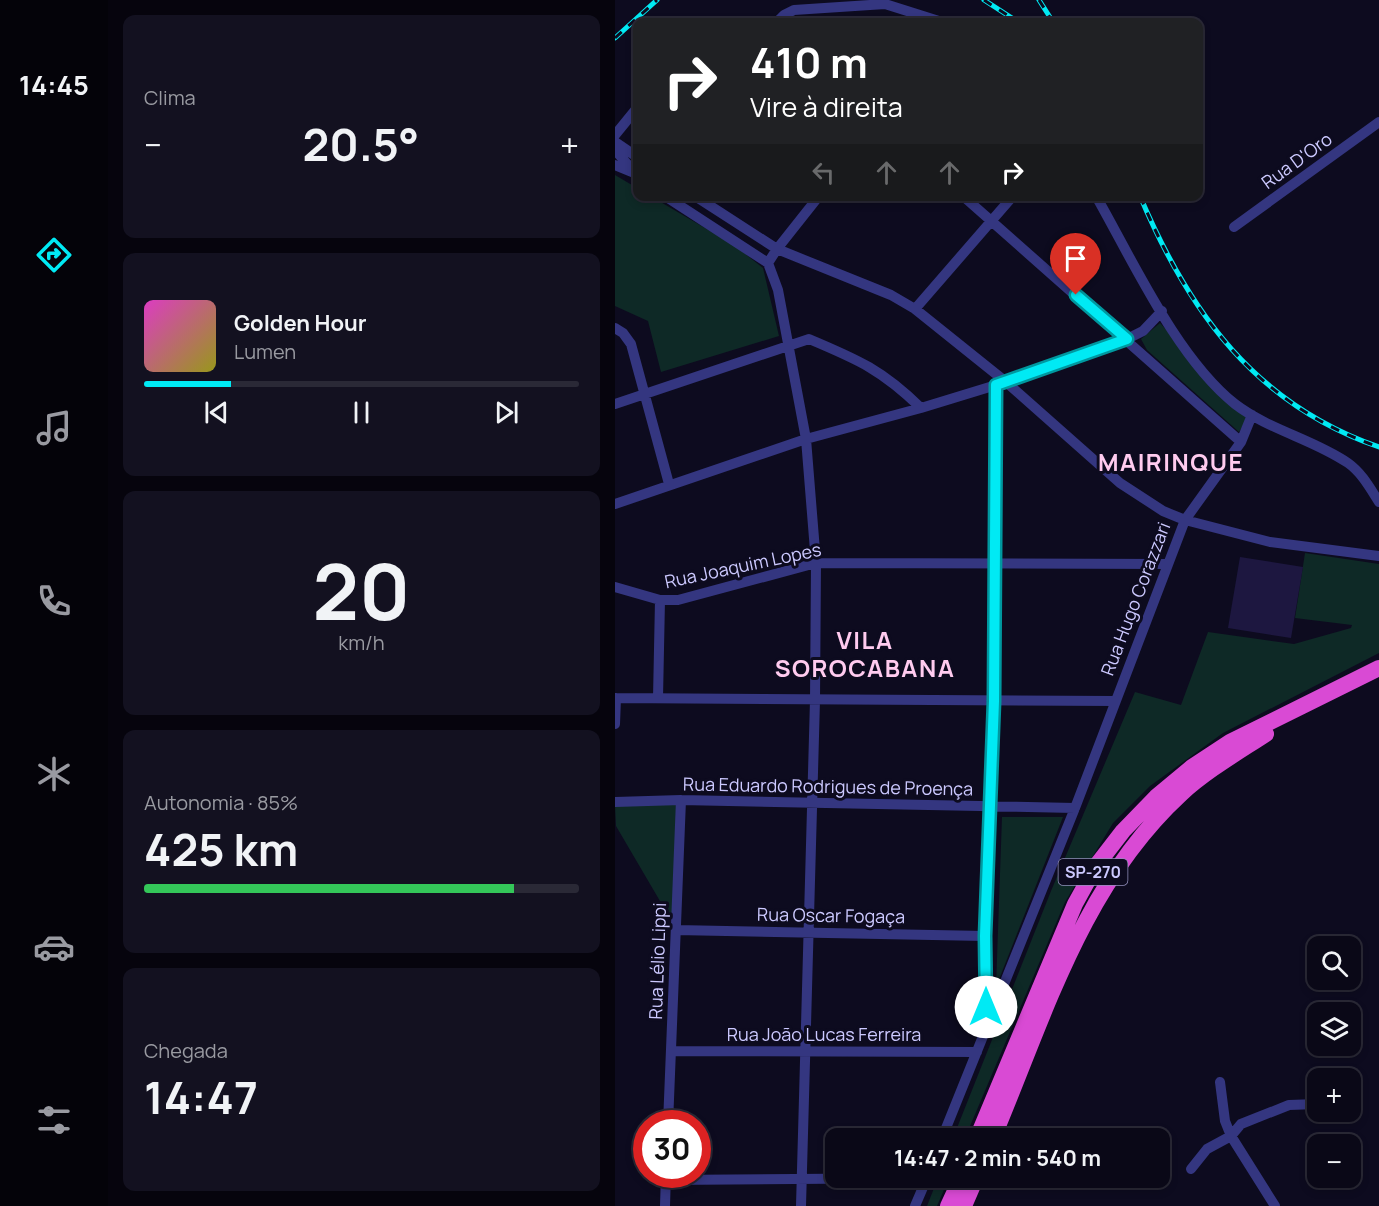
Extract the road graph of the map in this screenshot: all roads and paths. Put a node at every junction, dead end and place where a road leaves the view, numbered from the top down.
1 (782, 18) edge
2 (929, 18) edge
3 (633, 113) edge
4 (1379, 122) edge
5 (615, 135) edge
6 (615, 141) edge
7 (615, 150) edge
8 (633, 154) edge
9 (615, 165) edge
10 (633, 170) edge
11 (633, 173) edge
12 (673, 201) edge
13 (703, 201) edge
14 (815, 201) edge
15 (969, 201) edge
16 (1009, 201) edge
17 (1099, 201) edge
18 (992, 221) junction
19 (1234, 227) dead end
20 (777, 249) junction
21 (768, 263) junction
22 (915, 309) junction
23 (1162, 311) junction
24 (615, 328) edge
25 (1127, 339) junction
26 (788, 344) junction
27 (1001, 384) junction
28 (646, 395) junction
29 (615, 404) edge
30 (921, 408) junction
31 (1252, 416) junction
32 (806, 439) junction
33 (1241, 442) junction
34 (669, 484) junction
35 (1379, 502) edge
36 (615, 504) edge
37 (1185, 520) junction
38 (1379, 556) edge
39 (816, 563) junction
40 (1167, 564) junction
41 (993, 565) junction
42 (615, 587) edge
43 (660, 600) junction
44 (1379, 668) edge
45 (616, 698) edge
46 (658, 698) junction
47 (1319, 698) junction
48 (815, 699) junction
49 (994, 701) junction
50 (1115, 701) junction
51 (615, 724) edge
52 (681, 800) junction
53 (615, 802) edge
54 (813, 803) junction
55 (990, 807) junction
56 (1075, 807) junction
57 (676, 930) junction
58 (807, 932) junction
59 (985, 936) junction
60 (986, 1030) junction
61 (671, 1051) junction
62 (806, 1052) junction
63 (977, 1052) junction
64 (1220, 1082) dead end
65 (1307, 1104) edge
66 (669, 1110) edge
67 (946, 1128) edge
68 (981, 1128) edge
69 (997, 1128) edge
70 (1231, 1136) junction
71 (1191, 1169) dead end
72 (711, 1178) edge
73 (801, 1180) junction
74 (825, 1180) edge
75 (666, 1188) edge
76 (922, 1188) edge
77 (956, 1188) edge
78 (972, 1188) edge
79 (665, 1206) edge
80 (801, 1206) edge
81 (915, 1206) edge
82 (948, 1206) edge
83 (964, 1206) edge
84 (1275, 1206) edge

1 - 2 street
3 - 5 street
4 - 19 street, Rua D'Oro
6 - 8 street
7 - 10 street
9 - 11 street
12 - 21 street
13 - 20 street
14 - 20 street
15 - 18 street
16 - 18 street
17 - 23 street
18 - 22 street
18 - 25 street
20 - 21 street
20 - 22 street
21 - 26 street
22 - 27 street
23 - 25 street
23 - 31 street
24 - 28 street
25 - 27 street
25 - 33 street
26 - 28 street
26 - 30 street
26 - 32 street
27 - 30 street
27 - 37 street
27 - 41 street
28 - 29 street
28 - 34 street
30 - 32 street
31 - 33 street, Rua Hugo Corazzari
31 - 35 street
32 - 34 street
32 - 39 street
33 - 37 street, Rua Hugo Corazzari
34 - 36 street
37 - 38 street
37 - 40 street, Rua Hugo Corazzari
39 - 41 street, Rua Joaquim Lopes
39 - 43 street, Rua Joaquim Lopes
39 - 48 street
40 - 41 street, Rua Joaquim Lopes
40 - 50 street, Rua Hugo Corazzari
41 - 49 street
42 - 43 street, Rua Joaquim Lopes
43 - 46 street
44 - 47 highway, SP-270
45 - 46 street
45 - 51 street
46 - 48 street
47 - 68 highway, SP-270
47 - 69 highway, SP-270
48 - 49 street
48 - 54 street
49 - 50 street
49 - 55 street
50 - 56 street, Rua Hugo Corazzari
52 - 53 street, Rua Eduardo Rodrigues de Proença
52 - 54 street, Rua Eduardo Rodrigues de Proença
52 - 57 street, Rua Lélio Lippi
54 - 55 street, Rua Eduardo Rodrigues de Proença
54 - 58 street
55 - 56 street, Rua Eduardo Rodrigues de Proença
55 - 59 street
56 - 60 street, Rua Hugo Corazzari
57 - 58 street, Rua Oscar Fogaça
57 - 61 street, Rua Lélio Lippi
58 - 59 street, Rua Oscar Fogaça
58 - 62 street
59 - 60 street
60 - 63 street, Rua Hugo Corazzari
61 - 62 street, Rua João Lucas Ferreira
61 - 66 street, Rua Lélio Lippi
62 - 63 street, Rua João Lucas Ferreira
62 - 73 street
63 - 67 street, Rua Hugo Corazzari
64 - 70 street
65 - 70 street
70 - 71 street
70 - 84 street
72 - 73 street
73 - 74 street
73 - 80 street
75 - 79 street
76 - 81 street
77 - 82 highway
78 - 83 highway

